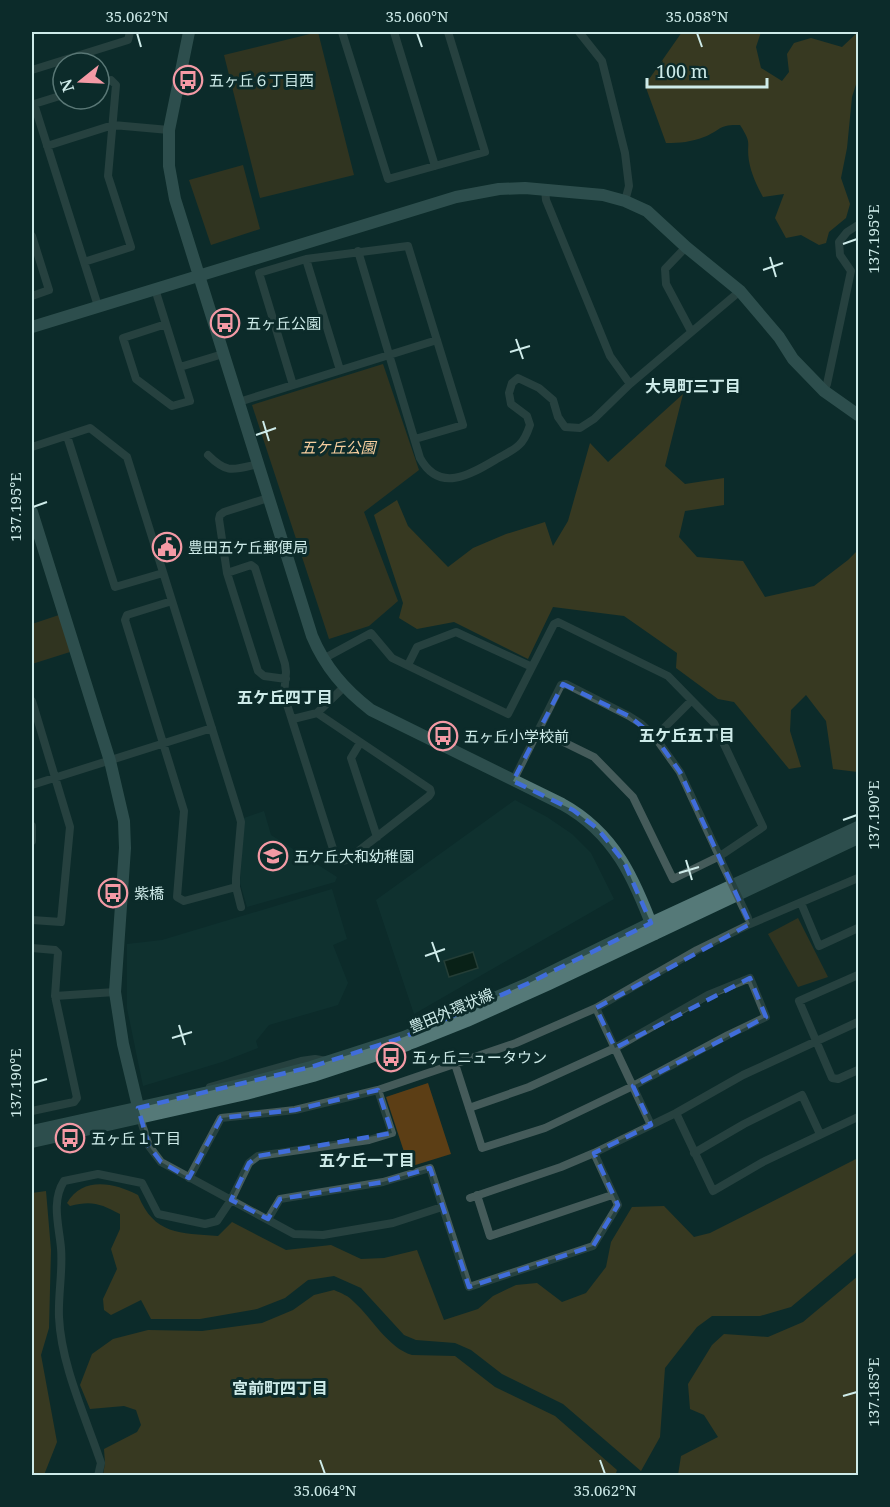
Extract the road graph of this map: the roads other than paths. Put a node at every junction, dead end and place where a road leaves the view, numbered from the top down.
1 (130, 32) edge
2 (189, 32) edge
3 (342, 32) edge
4 (394, 32) edge
5 (448, 32) edge
6 (579, 32) edge
7 (32, 70) edge
8 (111, 80) edge
9 (51, 99) edge
10 (113, 125) junction
11 (169, 130) junction
12 (47, 146) junction
13 (435, 166) junction
14 (545, 189) junction
15 (625, 201) junction
16 (858, 225) edge
17 (32, 236) edge
18 (686, 247) junction
19 (358, 252) junction
20 (306, 259) junction
21 (84, 262) junction
22 (199, 276) junction
23 (155, 289) junction
24 (740, 291) junction
25 (32, 296) edge
26 (98, 306) junction
27 (166, 324) junction
28 (32, 327) edge
29 (691, 331) junction
30 (437, 340) junction
31 (223, 354) junction
32 (389, 354) junction
33 (180, 368) junction
34 (339, 370) junction
35 (630, 384) junction
36 (293, 385) junction
37 (824, 391) junction
38 (239, 402) junction
39 (858, 415) edge
40 (67, 435) junction
41 (415, 439) junction
42 (32, 447) edge
43 (208, 455) dead end
44 (258, 464) junction
45 (268, 498) junction
46 (32, 512) edge
47 (164, 573) junction
48 (227, 573) junction
49 (172, 601) junction
50 (323, 659) junction
51 (408, 665) junction
52 (532, 667) junction
53 (286, 679) junction
54 (344, 687) junction
55 (32, 701) edge
56 (691, 701) junction
57 (317, 713) junction
58 (293, 719) junction
59 (212, 729) junction
60 (539, 730) junction
61 (655, 737) junction
62 (163, 743) junction
63 (360, 743) junction
64 (110, 761) junction
65 (56, 777) junction
66 (513, 780) junction
67 (32, 785) edge
68 (32, 826) edge
69 (858, 827) edge
70 (377, 837) junction
71 (858, 838) edge
72 (32, 841) edge
73 (720, 858) junction
74 (858, 878) edge
75 (236, 887) junction
76 (801, 903) junction
77 (241, 907) dead end
78 (32, 920) edge
79 (749, 921) junction
80 (653, 928) junction
81 (858, 928) edge
82 (32, 948) edge
83 (858, 975) edge
84 (116, 992) junction
85 (55, 996) junction
86 (596, 1008) junction
87 (858, 1022) edge
88 (816, 1041) junction
89 (615, 1047) junction
90 (455, 1064) junction
91 (858, 1070) edge
92 (633, 1086) junction
93 (378, 1090) junction
94 (469, 1108) junction
95 (32, 1111) edge
96 (139, 1113) junction
97 (676, 1113) junction
98 (858, 1117) edge
99 (651, 1125) junction
100 (32, 1131) edge
101 (820, 1134) junction
102 (32, 1142) edge
103 (594, 1153) junction
104 (694, 1153) junction
105 (189, 1178) junction
106 (612, 1195) junction
107 (231, 1200) junction
108 (442, 1207) junction
109 (268, 1220) junction
110 (98, 1476) edge

1 - 7 street
2 - 11 street
3 - 13 street
4 - 13 street
5 - 13 street
6 - 15 street
8 - 10 street
9 - 12 street
10 - 11 street
10 - 12 street
10 - 21 street
11 - 22 street
12 - 21 street
14 - 15 street
14 - 22 street
14 - 35 street
15 - 18 street
16 - 37 street
17 - 25 street
18 - 24 street
18 - 29 street
19 - 20 street
19 - 30 street
19 - 32 street
20 - 34 street
20 - 36 street
21 - 26 street
22 - 23 street
22 - 31 street
23 - 26 street
23 - 27 street
24 - 29 street
24 - 37 street
26 - 28 street
27 - 33 street
27 - 33 street
29 - 35 street
30 - 32 street
30 - 41 street
31 - 33 street
31 - 38 street
32 - 34 street
32 - 41 street
34 - 36 street
35 - 41 street
36 - 38 street
37 - 39 street
38 - 44 street
40 - 42 street
40 - 47 street
40 - 47 street
43 - 44 street
44 - 45 street
45 - 48 street
45 - 50 street
46 - 64 street
47 - 49 street
48 - 53 street
48 - 53 street
49 - 59 street
49 - 62 street
50 - 51 street
50 - 54 street
51 - 52 street
51 - 52 street
52 - 56 street
53 - 58 street
54 - 57 street
54 - 66 street
55 - 65 street
56 - 61 street
56 - 73 street
57 - 58 street
57 - 63 street
58 - 70 street
59 - 62 street
59 - 75 street
60 - 61 street
60 - 66 street
60 - 73 street
61 - 73 street
62 - 64 street
62 - 75 street
63 - 70 street
63 - 70 street
64 - 65 street
64 - 84 street
65 - 67 street
65 - 78 street
66 - 80 street
68 - 72 street
69 - 80 street, 豊田外環状線
71 - 80 street, 豊田外環状線
73 - 79 street, bridge
74 - 76 street
75 - 77 street
76 - 79 street
76 - 81 street
79 - 86 street
80 - 96 street, 豊田外環状線
80 - 96 street, 豊田外環状線
82 - 85 street
83 - 88 street
84 - 85 street
84 - 96 street
85 - 95 street
86 - 89 street
86 - 90 street
87 - 88 street
88 - 91 street
88 - 97 street
89 - 92 street
89 - 92 street
89 - 94 street
90 - 93 street
90 - 94 street
92 - 94 street
92 - 99 street
93 - 105 street
93 - 107 street
96 - 100 street, 豊田外環状線
96 - 102 street, 豊田外環状線
96 - 105 street
97 - 99 street
97 - 104 street
98 - 101 street
99 - 103 street
101 - 104 street
101 - 104 street
103 - 106 street
103 - 106 street
105 - 107 street
106 - 108 street
107 - 109 street
107 - 110 street
108 - 109 street
108 - 109 street

